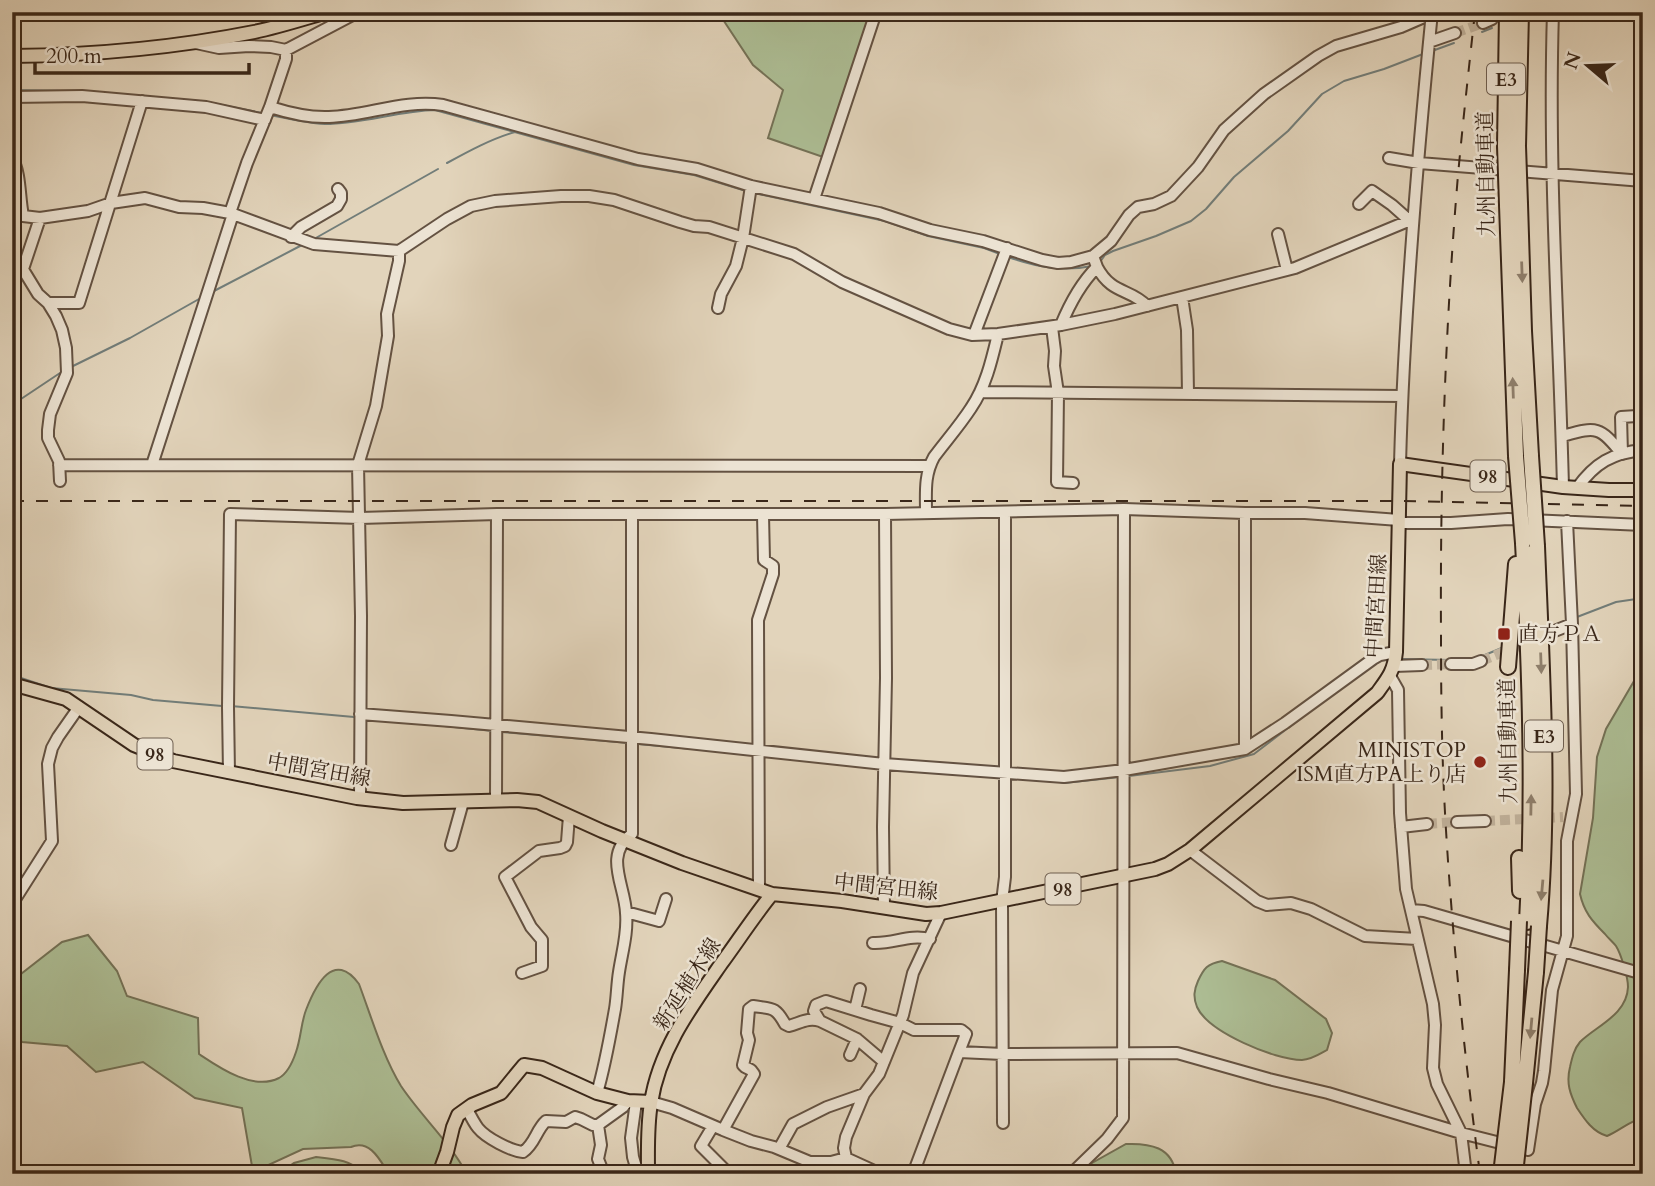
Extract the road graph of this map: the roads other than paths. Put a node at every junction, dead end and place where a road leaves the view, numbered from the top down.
1 (327, 12) edge
2 (358, 12) edge
3 (876, 12) edge
4 (1507, 12) edge
5 (1521, 12) edge
6 (1432, 13) edge
7 (1553, 13) edge
8 (1455, 33) tunnel mouth
9 (195, 42) junction
10 (1429, 43) junction
11 (286, 50) junction
12 (12, 56) edge
13 (15, 97) edge
14 (142, 101) junction
15 (12, 110) edge
16 (267, 113) junction
17 (1511, 146) junction
18 (12, 157) edge
19 (1389, 158) dead end
20 (1419, 163) junction
21 (1552, 174) junction
22 (1643, 181) edge
23 (751, 186) junction
24 (338, 189) dead end
25 (814, 199) junction
26 (109, 204) junction
27 (1359, 204) dead end
28 (1513, 204) junction
29 (231, 214) junction
30 (40, 218) junction
31 (1412, 220) junction
32 (1278, 234) dead end
33 (291, 237) junction
34 (743, 238) junction
35 (1007, 248) junction
36 (399, 251) junction
37 (12, 255) edge
38 (1093, 256) junction
39 (1097, 268) junction
40 (23, 269) junction
41 (1287, 270) junction
42 (1182, 297) junction
43 (48, 303) junction
44 (1147, 306) junction
45 (718, 308) dead end
46 (1057, 326) junction
47 (998, 334) junction
48 (974, 335) junction
49 (980, 391) junction
50 (1058, 393) junction
51 (1188, 394) junction
52 (1402, 396) junction
53 (1637, 416) dead end
54 (1562, 436) junction
55 (1643, 450) edge
56 (1622, 454) junction
57 (1400, 464) junction
58 (60, 465) junction
59 (152, 465) junction
60 (358, 465) junction
61 (929, 466) junction
62 (60, 481) dead end
63 (1073, 482) dead end
64 (1563, 486) junction
65 (1577, 488) junction
66 (1643, 490) edge
67 (1124, 509) junction
68 (1005, 512) junction
69 (926, 513) junction
70 (1245, 513) junction
71 (497, 514) junction
72 (885, 514) junction
73 (632, 515) junction
74 (763, 515) junction
75 (360, 518) junction
76 (1567, 521) junction
77 (1399, 522) junction
78 (1643, 524) edge
79 (1526, 544) junction
80 (1572, 624) junction
81 (1552, 632) dead end
82 (1396, 652) junction
83 (1481, 661) tunnel mouth
84 (1451, 664) tunnel mouth
85 (1422, 665) tunnel mouth
86 (1508, 667) dead end
87 (1392, 671) junction
88 (12, 684) edge
89 (79, 707) junction
90 (360, 714) junction
91 (496, 726) junction
92 (632, 738) junction
93 (1245, 749) junction
94 (759, 751) junction
95 (884, 764) junction
96 (1124, 769) junction
97 (229, 773) junction
98 (1003, 774) junction
99 (360, 798) junction
100 (496, 801) junction
101 (463, 802) junction
102 (569, 816) junction
103 (1485, 821) tunnel mouth
104 (1457, 822) tunnel mouth
105 (1427, 824) tunnel mouth
106 (1401, 827) junction
107 (624, 839) junction
108 (451, 845) dead end
109 (1190, 850) junction
110 (1519, 858) dead end
111 (1124, 877) junction
112 (759, 889) junction
113 (772, 894) junction
114 (666, 899) dead end
115 (1002, 902) junction
116 (12, 904) edge
117 (884, 907) junction
118 (1411, 910) junction
119 (626, 912) junction
120 (941, 914) junction
121 (1528, 923) junction
122 (930, 939) junction
123 (1417, 939) junction
124 (873, 943) dead end
125 (1564, 950) junction
126 (522, 973) dead end
127 (1643, 974) edge
128 (860, 989) dead end
129 (855, 1010) junction
130 (820, 1021) junction
131 (900, 1023) junction
132 (857, 1039) junction
133 (960, 1052) junction
134 (1123, 1053) junction
135 (1003, 1054) junction
136 (850, 1055) dead end
137 (884, 1062) junction
138 (1519, 1083) junction
139 (597, 1093) junction
140 (864, 1094) junction
141 (632, 1101) junction
142 (651, 1102) junction
143 (467, 1109) junction
144 (1003, 1123) dead end
145 (598, 1125) junction
146 (718, 1128) junction
147 (1461, 1133) junction
148 (779, 1149) junction
149 (846, 1158) junction
150 (439, 1174) edge
151 (604, 1174) edge
152 (638, 1174) edge
153 (648, 1174) edge
154 (729, 1174) edge
155 (854, 1174) edge
156 (881, 1174) edge
157 (914, 1174) edge
158 (1071, 1174) edge
159 (1466, 1174) edge
160 (1501, 1174) edge
161 (1515, 1174) edge

1 - 9 main road
2 - 11 street
3 - 25 street
4 - 17 highway, 九州自動車道 / E3
5 - 17 highway, 九州自動車道 / E3
6 - 10 street
6 - 38 street
7 - 21 street
8 - 10 street
9 - 11 street
9 - 12 main road
10 - 20 street
11 - 16 street
13 - 14 street
13 - 15 street
14 - 16 street
14 - 26 street
16 - 23 street
16 - 29 street
17 - 28 highway, 九州自動車道 / E3, bridge
18 - 30 street
19 - 20 street
20 - 21 street
20 - 31 street
21 - 22 street
21 - 54 street
23 - 25 street
23 - 34 street
24 - 33 street
25 - 35 street
26 - 29 street
26 - 30 street
26 - 43 street
27 - 31 street
79 -> 28 highway, 九州自動車道 / E3, bridge
28 -> 79 highway, 九州自動車道 / E3, bridge
29 - 33 street
29 - 59 street
30 - 40 street
31 - 41 street
31 - 52 street
32 - 41 street
33 - 36 street
34 - 36 street
34 - 45 street
34 - 48 street
35 - 38 street
35 - 48 street
36 - 60 street
37 - 40 street
38 - 39 street
39 - 44 street
39 - 46 street
40 - 43 street
41 - 42 street
42 - 44 street
42 - 51 street
43 - 58 street
44 - 46 street
46 - 47 street
46 - 50 street
47 - 48 street
47 - 49 street
49 - 50 street
49 - 61 street
50 - 51 street
50 - 63 street
51 - 52 street
52 - 57 street
53 - 56 street
54 - 56 street
54 - 64 street
55 - 56 street
56 - 65 street
57 - 64 main road, 98
57 - 77 main road, 中間宮田線
58 - 59 street
58 - 62 street
59 - 60 street
60 - 61 street
60 - 75 street
61 - 69 street
64 - 65 main road, 98
65 - 66 main road, 98
67 - 68 street
67 - 70 street
67 - 96 street
68 - 69 street
68 - 98 street
69 - 72 street
70 - 77 street
70 - 93 street
71 - 73 street
71 - 75 street
71 - 91 street
72 - 74 street
72 - 95 street
73 - 74 street
73 - 92 street
74 - 94 street
75 - 90 street
75 - 97 street
76 - 77 street
76 - 78 street
76 - 80 street
77 - 82 main road, 中間宮田線
79 - 86 highway
79 - 121 highway, 九州自動車道 / E3
80 - 81 street
80 - 125 street
82 - 87 main road, 中間宮田線
82 - 93 street
83 - 84 street
85 - 87 street
87 - 106 street
87 - 109 main road, 中間宮田線 / 98
88 - 89 main road, 中間宮田線 / 98
89 - 97 main road, 中間宮田線 / 98
89 - 116 street
90 - 91 street
90 - 99 street
91 - 92 street
91 - 100 street
92 - 94 street
92 - 107 street
93 - 96 street
94 - 95 street
94 - 112 street
95 - 98 street
95 - 117 street
96 - 98 street
96 - 111 street
97 - 99 main road, 中間宮田線 / 98
98 - 115 street
99 - 101 main road, 中間宮田線 / 98
100 - 101 main road, 中間宮田線 / 98
100 - 102 main road, 中間宮田線 / 98
101 - 108 street
102 - 107 main road, 中間宮田線 / 98
102 - 126 street
103 - 104 street
105 - 106 street
106 - 118 street
107 - 112 main road, 中間宮田線 / 98
107 - 119 street
109 - 111 main road, 中間宮田線 / 98
109 - 123 street
110 - 121 highway
111 - 115 main road, 中間宮田線 / 98
111 - 134 street
112 - 113 main road, 中間宮田線 / 98
113 - 117 main road, 中間宮田線 / 98
113 - 142 main road, 新延植木線
114 - 119 street
115 - 120 main road, 中間宮田線 / 98
115 - 135 street
117 - 120 main road, 中間宮田線 / 98
118 - 123 street
118 - 125 street
119 - 139 street
120 - 122 street
121 - 138 highway, 九州自動車道 / E3
122 - 124 street
122 - 131 street
123 - 147 street
125 - 127 street
125 - 147 street
128 - 129 street
129 - 130 street
129 - 131 street
130 - 132 street
130 - 146 street
131 - 133 street
131 - 137 street
132 - 136 street
132 - 137 street
133 - 135 street
133 - 157 street
134 - 135 street
134 - 147 street
134 - 158 street
135 - 144 street
137 - 140 street
138 - 160 highway, 九州自動車道 / E3, bridge
138 - 161 highway, 九州自動車道 / E3, bridge
139 - 141 main road
139 - 143 main road
140 - 148 street
140 - 149 street
141 - 142 main road
141 - 145 street
141 - 152 street
142 - 146 street
142 - 153 main road, 新延植木線
143 - 145 street
143 - 150 main road
145 - 151 street
146 - 148 street
146 - 154 street
147 - 159 street
148 - 149 street
149 - 155 street
149 - 156 street

